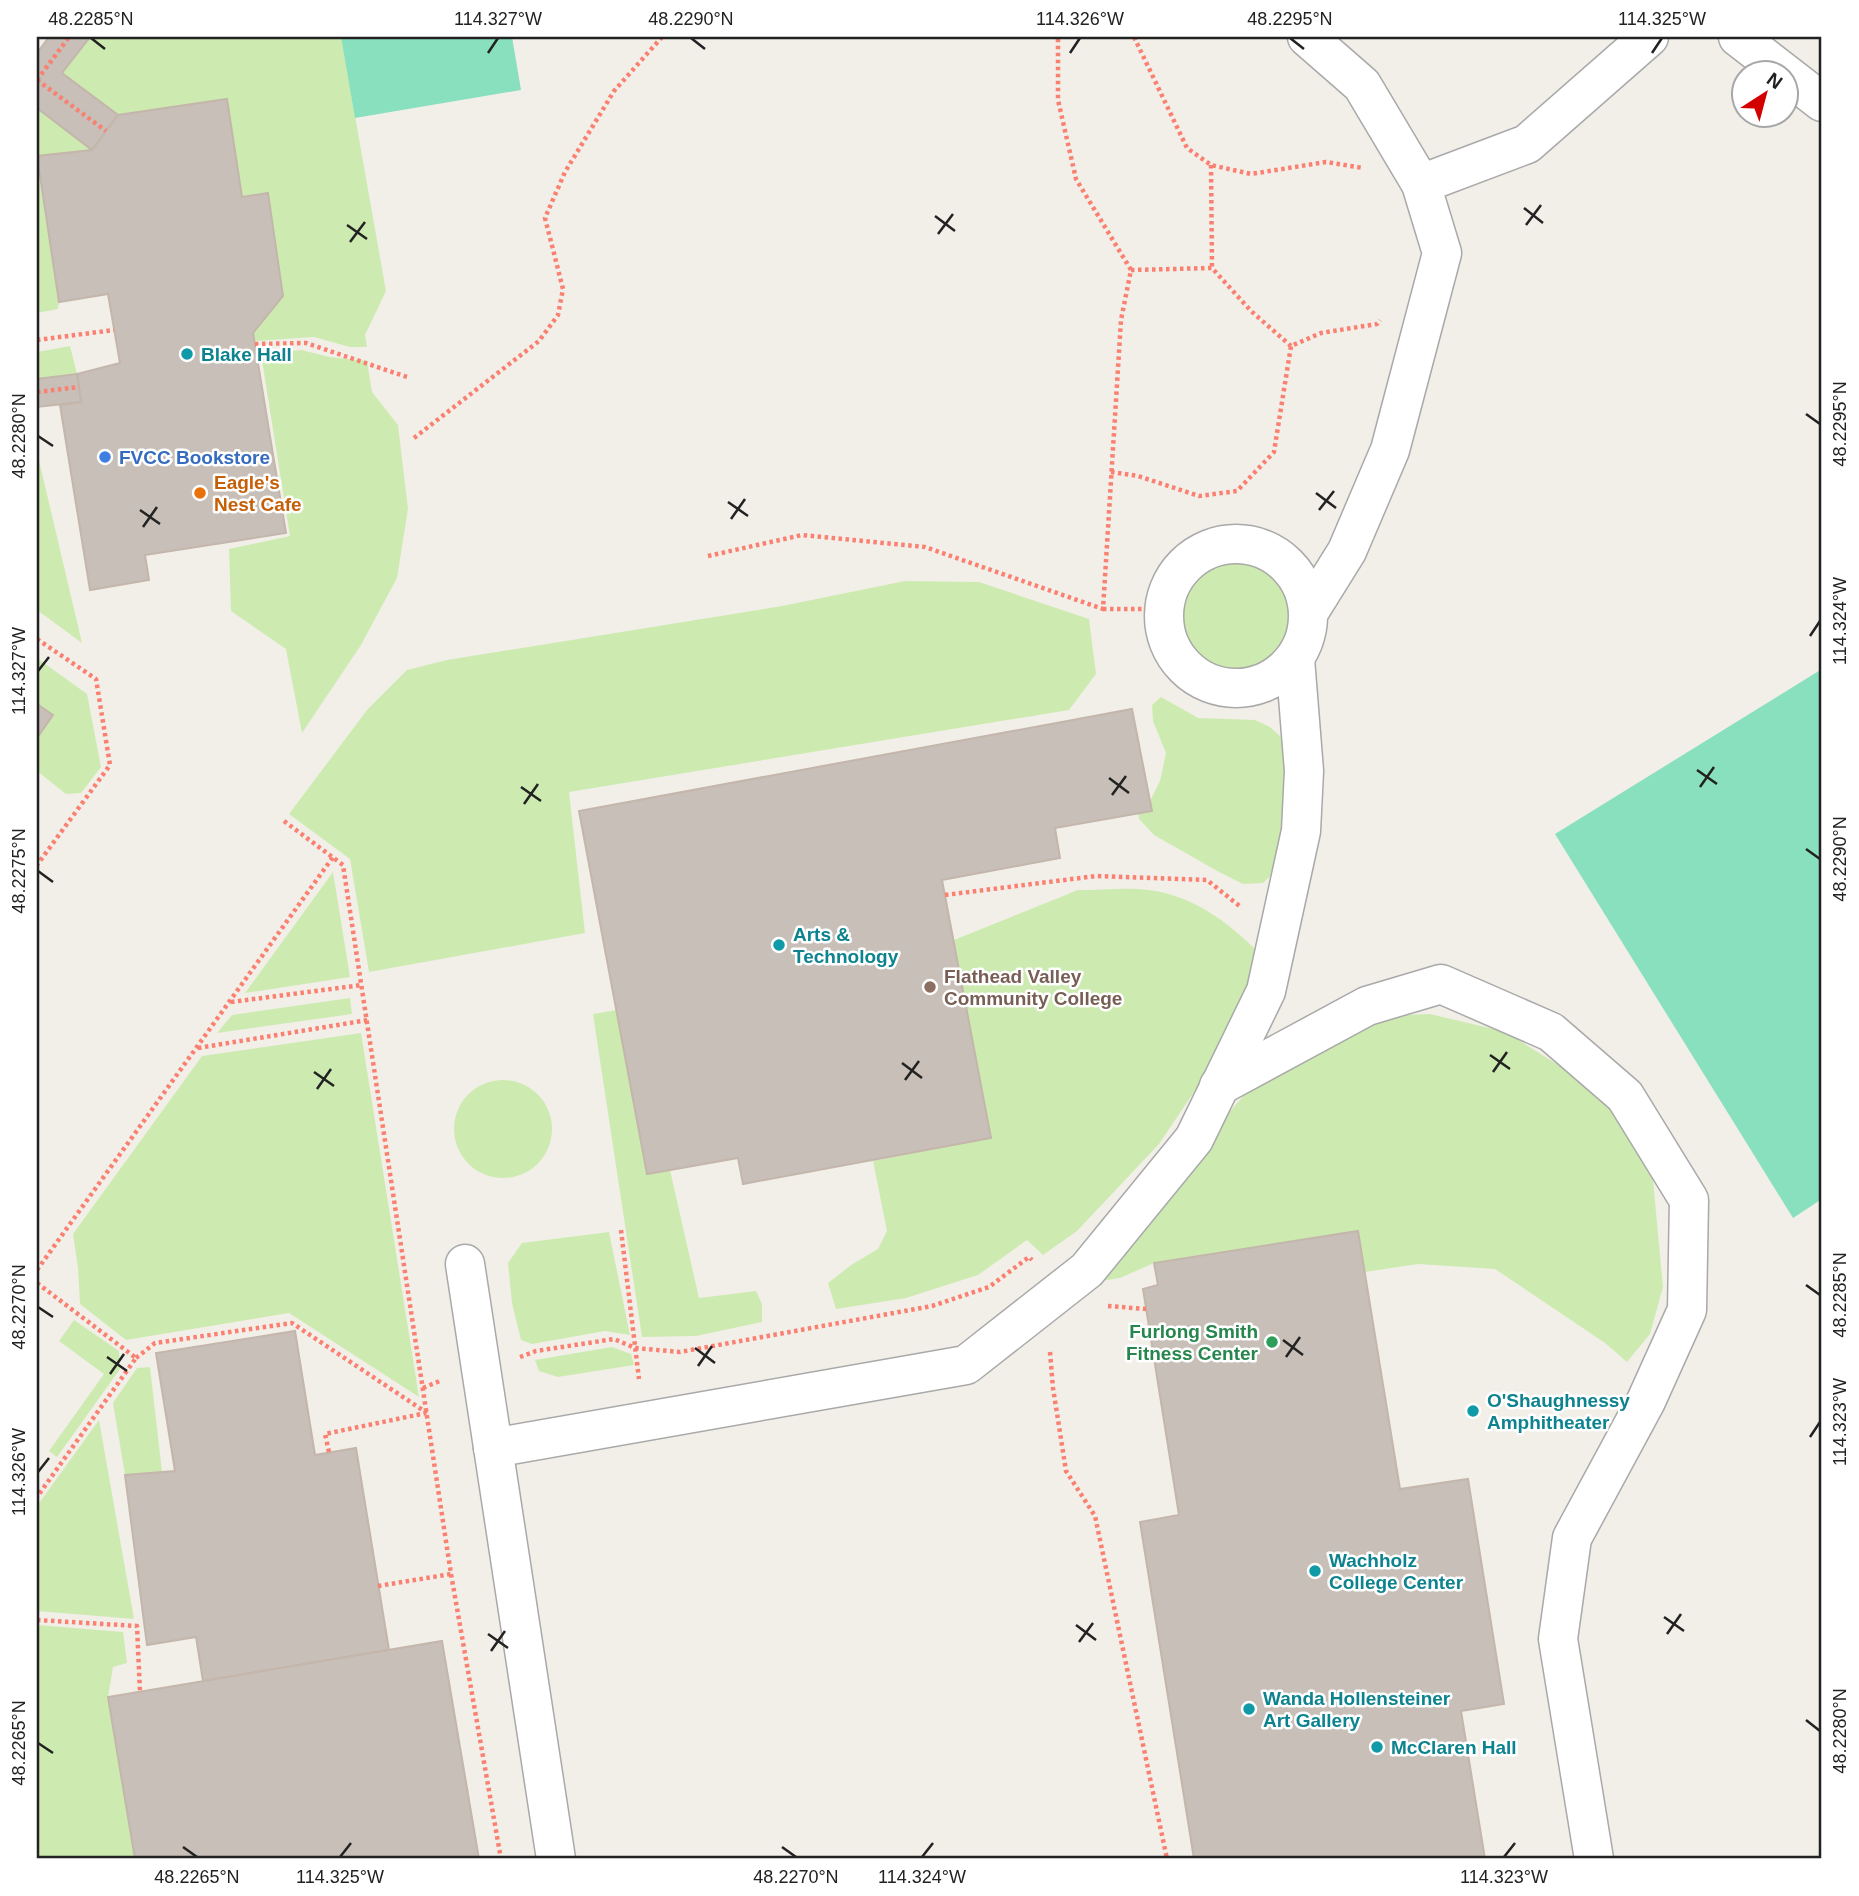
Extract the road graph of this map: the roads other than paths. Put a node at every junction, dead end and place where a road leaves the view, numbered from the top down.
1 (1307, 37) edge
2 (1649, 37) edge
3 (1738, 37) edge
4 (1822, 102) edge
5 (1421, 184) junction
6 (1309, 612) junction
7 (1295, 659) junction
8 (1219, 1086) junction
9 (465, 1264) dead end
10 (493, 1448) junction
11 (556, 1859) edge
12 (1594, 1859) edge

1 - 5 lane
2 - 5 lane
3 - 4 lane
5 - 6 lane
6 - 7 lane
6 - 7 lane
7 - 8 lane
8 - 10 lane
8 - 12 lane
9 - 10 lane
10 - 11 lane

